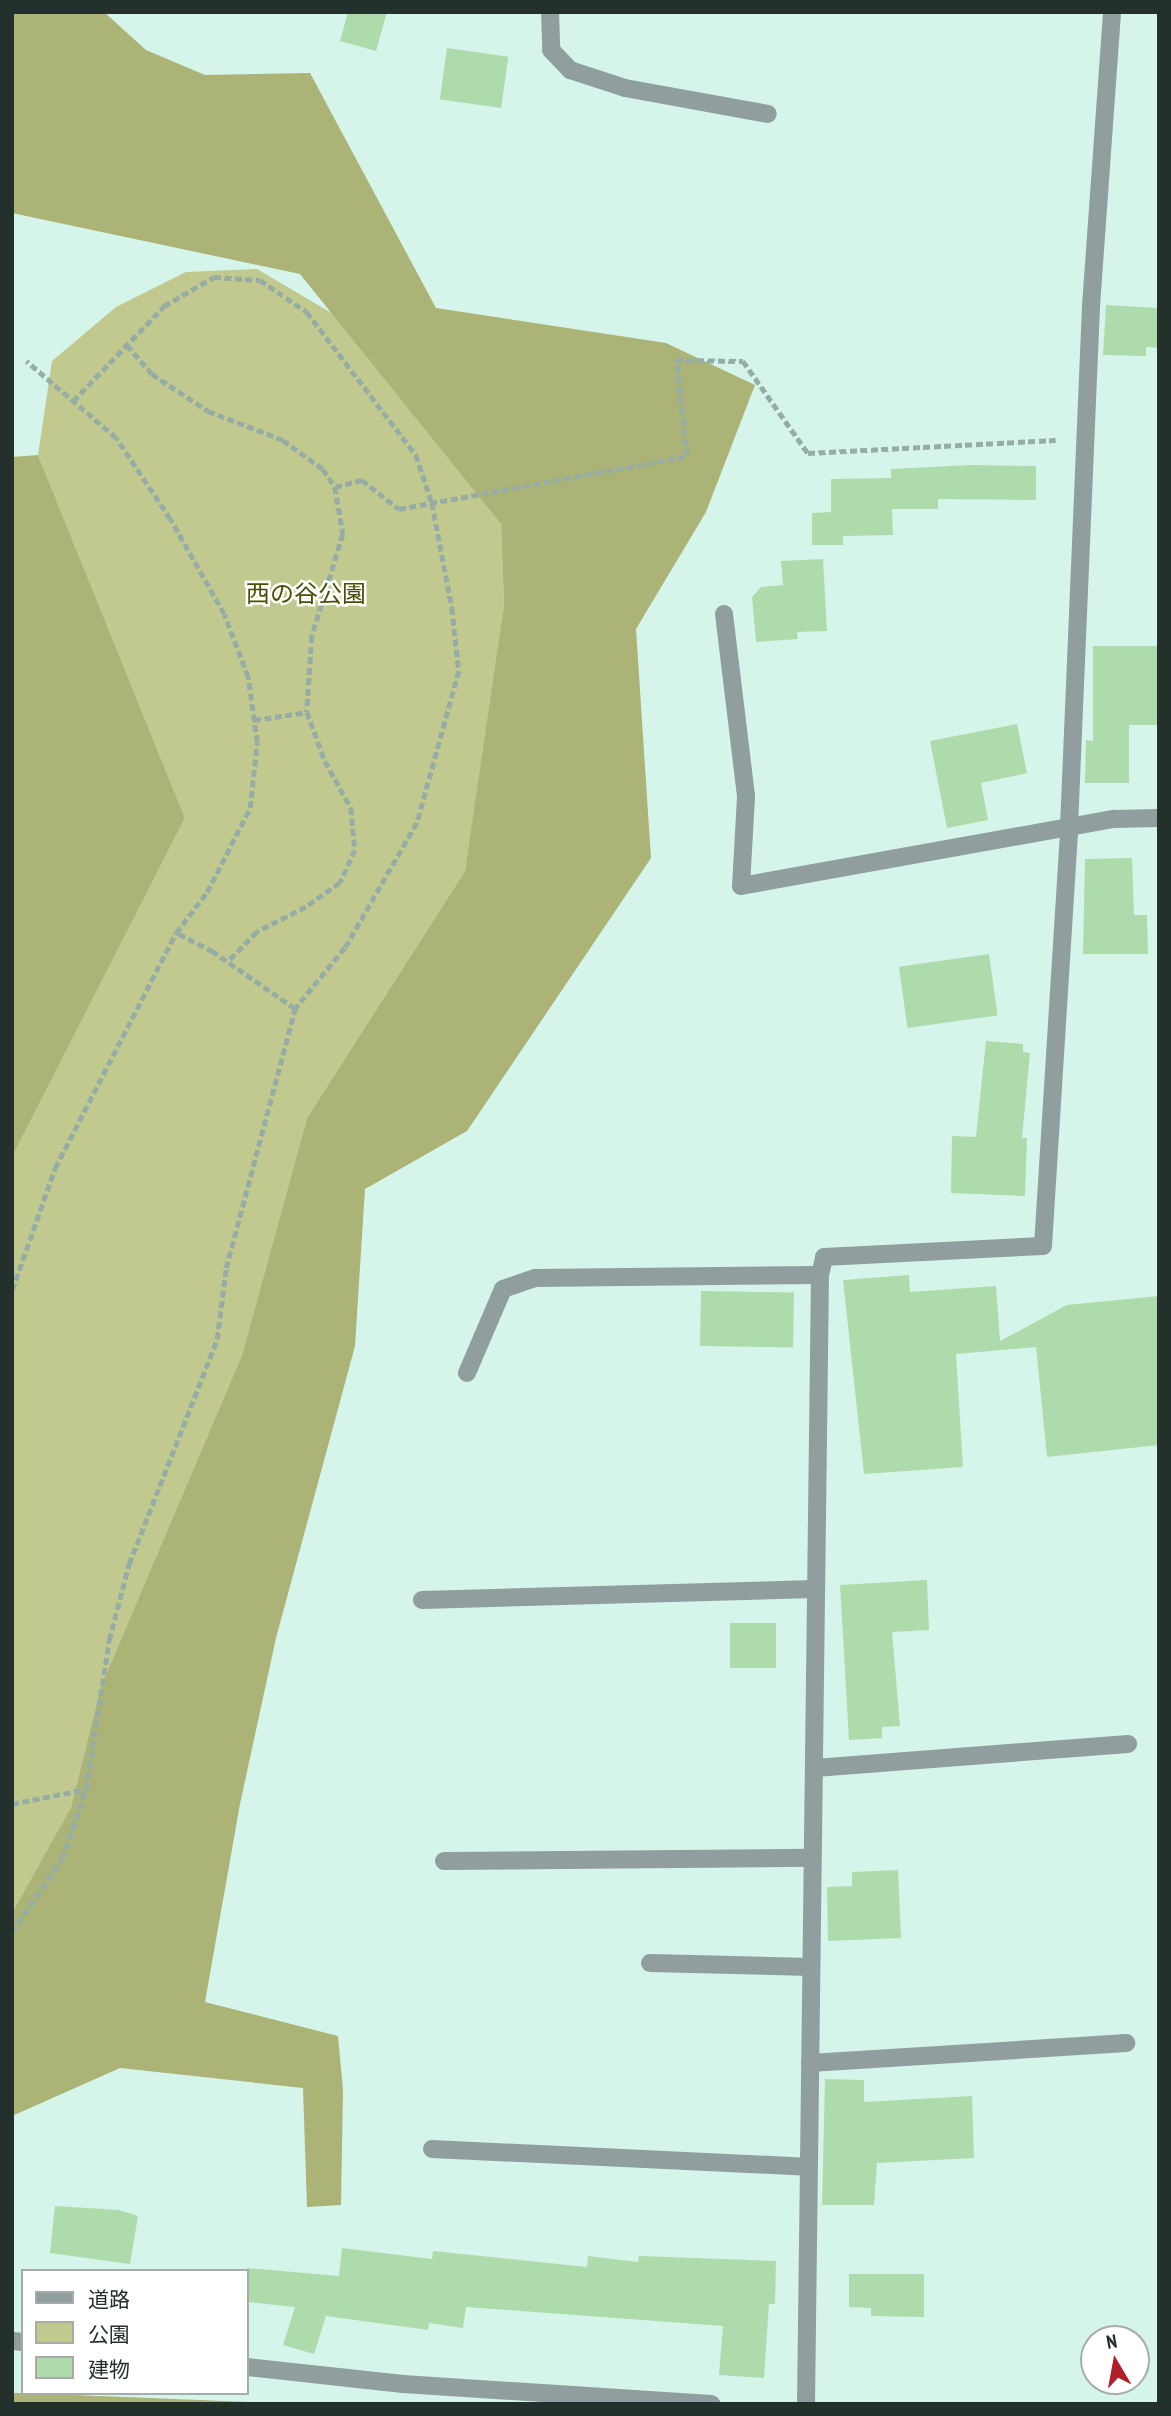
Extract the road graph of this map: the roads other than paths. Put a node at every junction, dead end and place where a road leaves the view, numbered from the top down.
1 (550, 12) edge
2 (1112, 12) edge
3 (768, 114) dead end
4 (724, 614) dead end
5 (1159, 818) edge
6 (1069, 827) junction
7 (820, 1275) junction
8 (467, 1373) dead end
9 (814, 1589) junction
10 (422, 1600) dead end
11 (1128, 1744) dead end
12 (815, 1768) junction
13 (810, 1858) junction
14 (444, 1861) dead end
15 (650, 1963) dead end
16 (811, 1967) junction
17 (1126, 2043) dead end
18 (810, 2063) junction
19 (432, 2149) dead end
20 (807, 2167) junction
21 (248, 2367) edge
22 (467, 2396) edge
23 (711, 2404) edge
24 (806, 2404) edge

1 - 3 street
2 - 6 street
4 - 6 street
5 - 6 street
6 - 7 street
7 - 8 street
7 - 9 street
9 - 10 street
9 - 12 street
11 - 12 street
12 - 13 street
13 - 14 street
13 - 16 street
15 - 16 street
16 - 18 street
17 - 18 street
18 - 20 street
19 - 20 street
20 - 24 street
21 - 22 street
22 - 23 street

